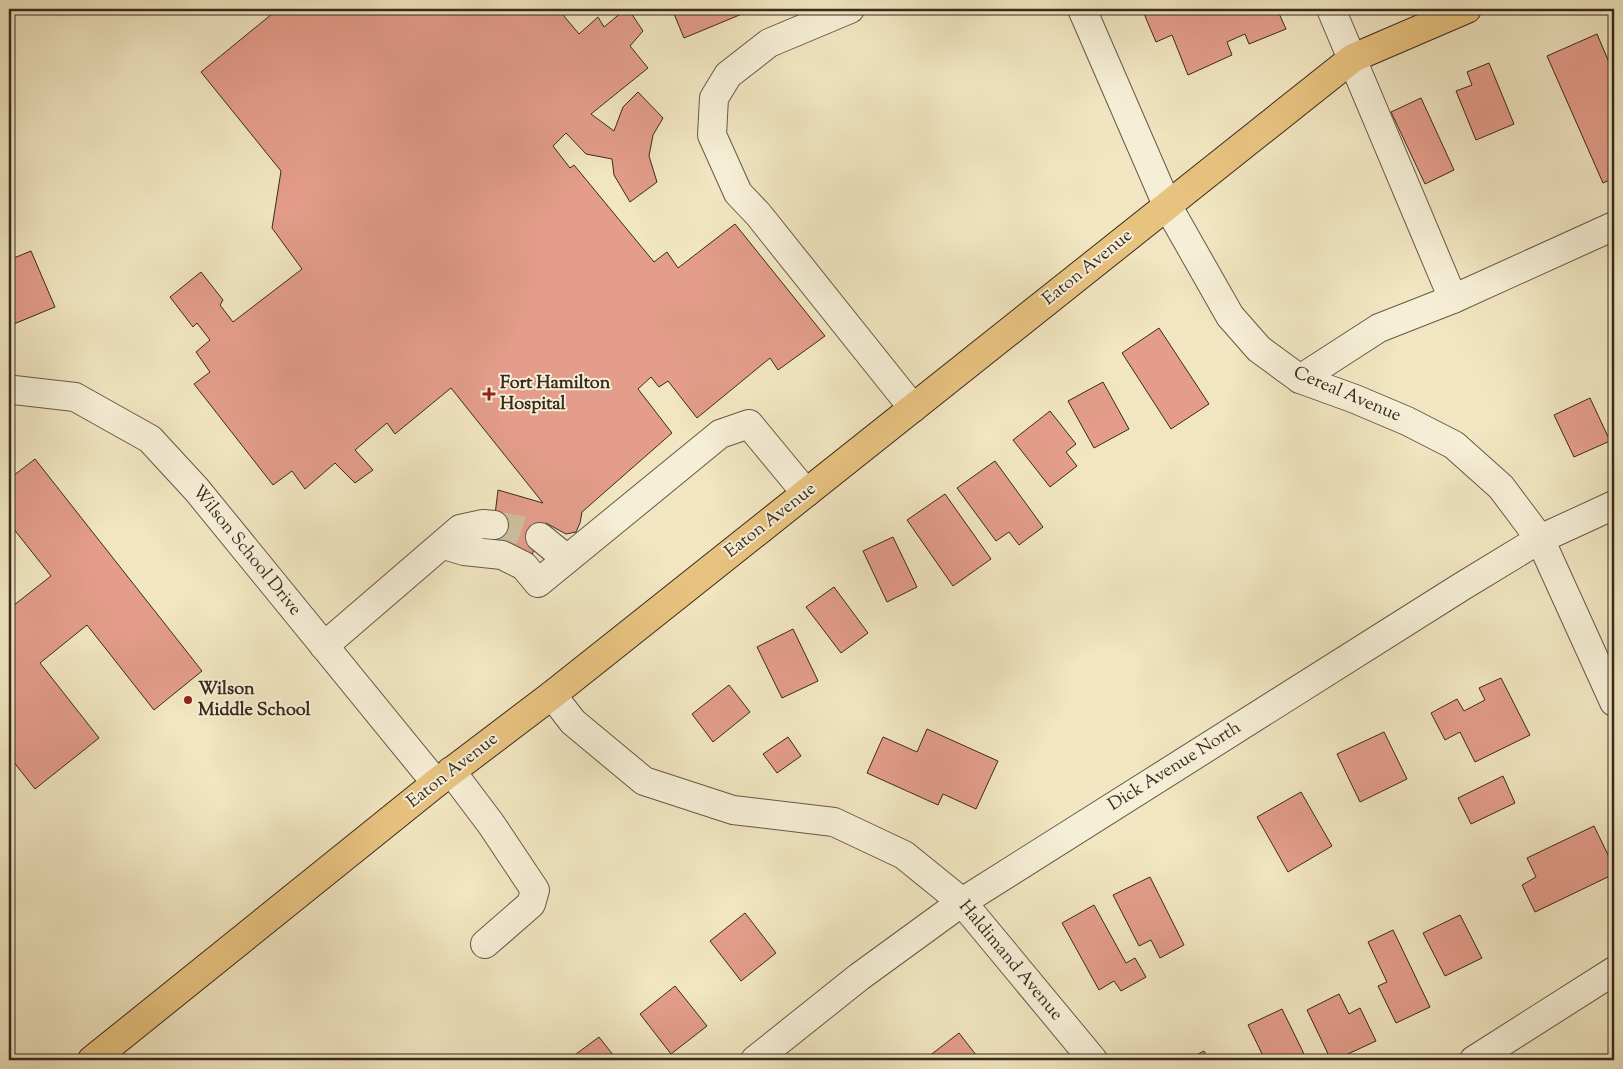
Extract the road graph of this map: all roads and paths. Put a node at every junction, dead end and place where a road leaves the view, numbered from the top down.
1 (850, 9) edge
2 (1082, 9) edge
3 (1331, 9) edge
4 (1467, 9) edge
5 (1353, 58) junction
6 (1167, 205) junction
7 (1614, 226) edge
8 (1453, 299) junction
9 (1300, 379) junction
10 (9, 391) edge
11 (912, 408) junction
12 (806, 493) junction
13 (1614, 506) edge
14 (494, 526) tunnel mouth
15 (540, 536) tunnel mouth
16 (1540, 539) junction
17 (444, 545) junction
18 (567, 559) junction
19 (324, 646) junction
20 (552, 695) junction
21 (1614, 702) edge
22 (444, 777) junction
23 (962, 902) junction
24 (485, 944) dead end
25 (1614, 971) edge
26 (92, 1060) edge
27 (755, 1060) edge
28 (1093, 1060) edge
29 (1474, 1060) edge

1 - 11 street
2 - 6 street, Cereal Avenue
3 - 5 street
4 - 5 main road, Eaton Avenue
5 - 6 main road, Eaton Avenue
5 - 8 street
6 - 9 street, Cereal Avenue
6 - 11 main road, Eaton Avenue
7 - 8 street
8 - 9 street
9 - 16 street, Cereal Avenue
10 - 19 street, Wilson School Drive
11 - 12 main road, Eaton Avenue
12 - 18 street
12 - 20 main road, Eaton Avenue
13 - 16 street, Dick Avenue North
14 - 17 street
15 - 18 street
16 - 21 street, Cereal Avenue
16 - 23 street, Dick Avenue North
17 - 18 street
17 - 19 street
19 - 22 street, Wilson School Drive
20 - 22 main road, Eaton Avenue
20 - 23 street, Haldimand Avenue
22 - 24 street, Wilson School Drive
22 - 26 main road, Eaton Avenue
23 - 27 street, Dick Avenue North
23 - 28 street, Haldimand Avenue
25 - 29 street

